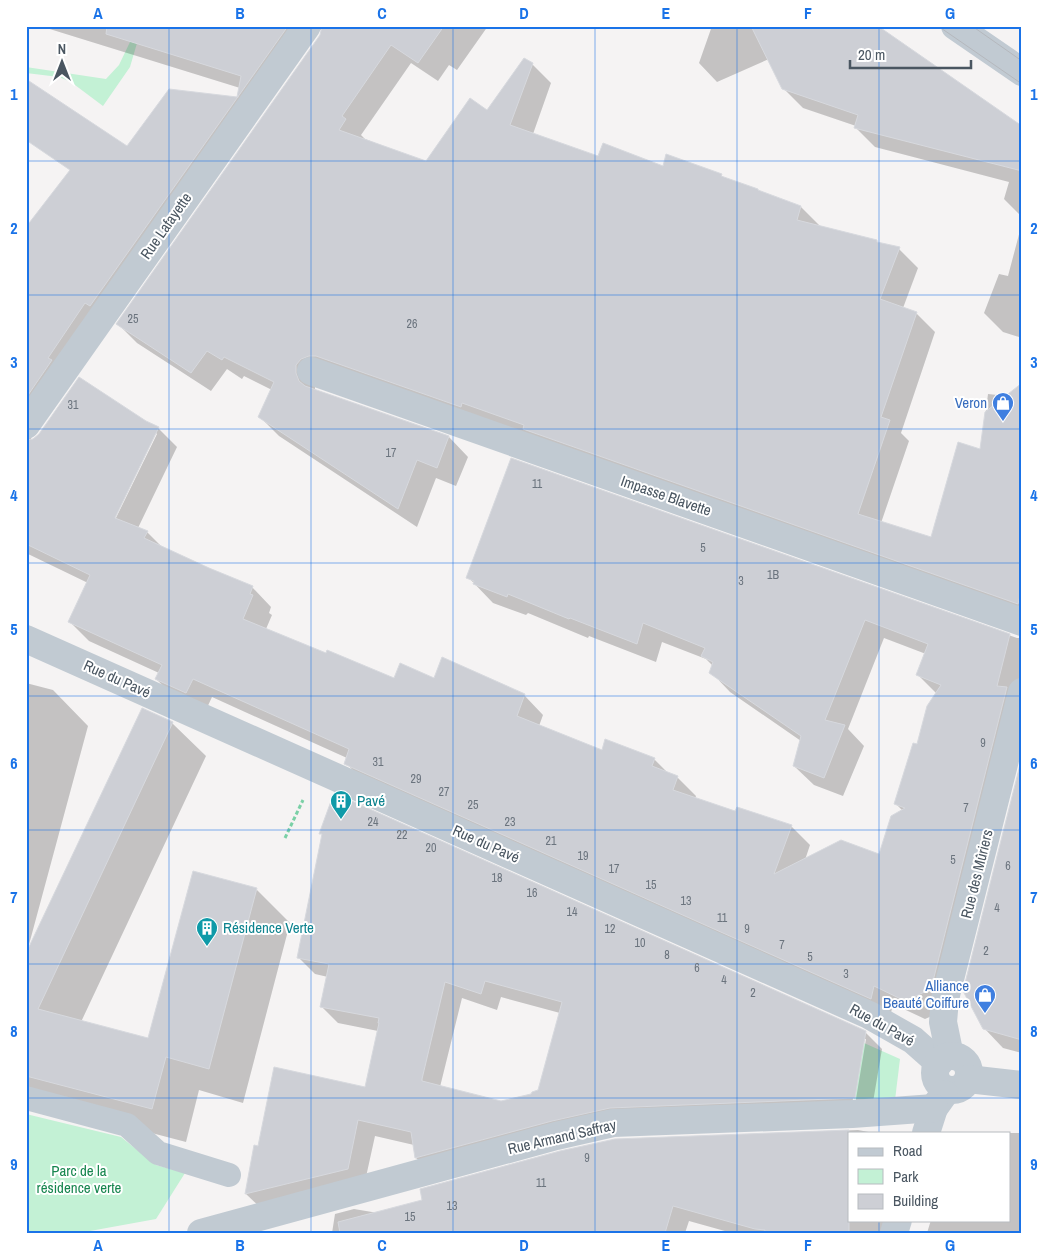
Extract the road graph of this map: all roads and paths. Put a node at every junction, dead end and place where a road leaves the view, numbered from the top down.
1 (307, 26) edge
2 (955, 26) edge
3 (1022, 72) edge
4 (311, 371) dead end
5 (26, 425) edge
6 (1022, 622) edge
7 (26, 638) edge
8 (1022, 692) edge
9 (318, 769) junction
10 (285, 838) dead end
11 (944, 1059) junction
12 (1022, 1085) edge
13 (26, 1098) edge
14 (944, 1102) edge
15 (229, 1176) dead end
16 (201, 1233) edge

1 - 5 street, Rue Lafayette
2 - 3 street
4 - 6 street, Impasse Blavette
7 - 9 street, Rue du Pavé
8 - 11 street, Rue des Mûriers
9 - 10 path
9 - 11 street, Rue du Pavé
11 - 14 street, Rue des Mûriers
12 - 14 street, Rue Armand Saffray
13 - 15 lane
14 - 16 street, Rue Armand Saffray

